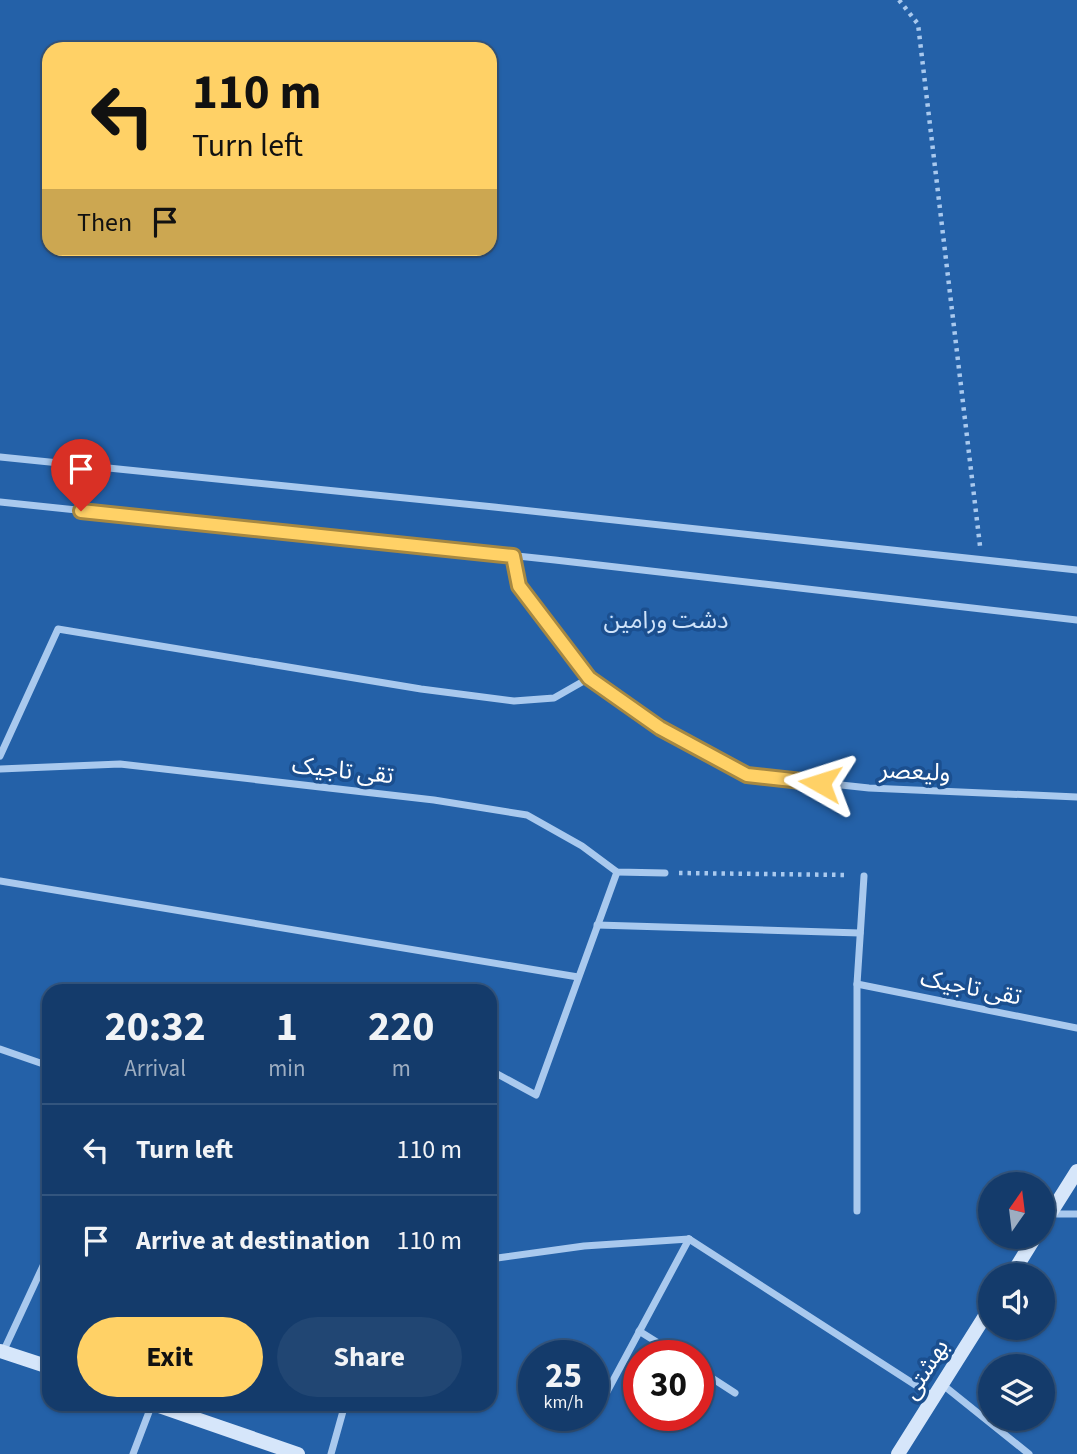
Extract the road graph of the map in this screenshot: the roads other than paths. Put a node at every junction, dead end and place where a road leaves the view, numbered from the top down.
1 (0, 457) edge
2 (0, 502) edge
3 (513, 556) junction
4 (1077, 570) edge
5 (1077, 620) edge
6 (589, 678) junction
7 (0, 756) edge
8 (0, 769) edge
9 (1077, 797) edge
10 (617, 872) junction
11 (665, 873) road end
12 (864, 876) road end
13 (0, 881) edge
14 (597, 925) junction
15 (860, 933) junction
16 (578, 977) junction
17 (857, 984) junction
18 (1077, 1028) edge
19 (0, 1049) edge
20 (42, 1064) edge
21 (497, 1074) edge
22 (1077, 1171) edge
23 (1055, 1206) edge
24 (857, 1211) dead end
25 (1077, 1214) edge
26 (1055, 1218) edge
27 (689, 1239) junction
28 (497, 1258) edge
29 (42, 1267) edge
30 (978, 1327) edge
31 (639, 1331) junction
32 (653, 1340) edge
33 (1, 1352) edge
34 (42, 1365) edge
35 (714, 1379) edge
36 (609, 1388) edge
37 (938, 1390) junction
38 (735, 1393) dead end
39 (150, 1411) edge
40 (173, 1411) edge
41 (343, 1411) edge
42 (133, 1454) edge
43 (298, 1454) edge
44 (331, 1454) edge
45 (898, 1454) edge
46 (1029, 1454) edge

1 - 4 street
2 - 3 street
3 - 5 street
3 - 6 street, ولیعصر
6 - 7 street
6 - 9 street, ولیعصر
8 - 10 street, تقی تاجیک
10 - 11 street
10 - 14 street
12 - 15 street
13 - 16 street
14 - 15 street
14 - 16 street
15 - 17 street
16 - 21 street
17 - 18 street, تقی تاجیک
17 - 24 street
19 - 20 street
22 - 23 main road
25 - 26 street
27 - 28 street
27 - 31 street
27 - 37 street
29 - 33 street
30 - 37 main road, بهشتی
31 - 32 street
31 - 36 street
33 - 34 main road
35 - 38 street
37 - 45 main road, بهشتی
37 - 46 street
39 - 42 street
40 - 43 main road
41 - 44 street

